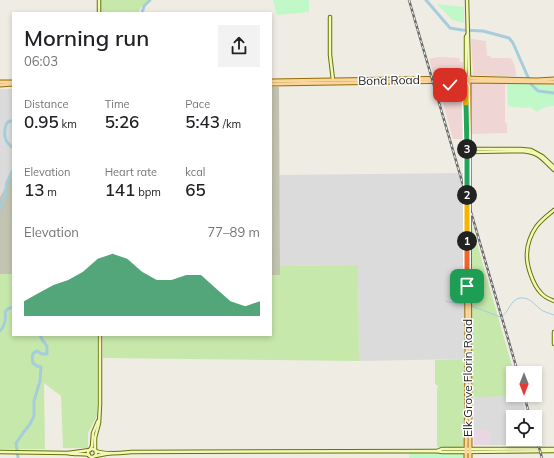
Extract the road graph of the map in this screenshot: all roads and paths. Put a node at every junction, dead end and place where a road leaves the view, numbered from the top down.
1 (99, 0) edge
2 (467, 0) edge
3 (99, 12) edge
4 (330, 17) dead end
5 (467, 35) junction
6 (466, 42) junction
7 (468, 50) junction
8 (376, 80) junction
9 (467, 80) junction
10 (523, 80) junction
11 (408, 81) junction
12 (554, 81) edge
13 (272, 82) edge
14 (333, 82) junction
15 (440, 82) junction
16 (0, 83) edge
17 (12, 83) edge
18 (360, 83) junction
19 (466, 87) junction
20 (466, 115) junction
21 (469, 121) junction
22 (466, 125) junction
23 (469, 134) junction
24 (468, 151) junction
25 (554, 169) edge
26 (554, 210) edge
27 (467, 218) junction
28 (470, 227) junction
29 (554, 301) edge
30 (554, 332) edge
31 (100, 336) edge
32 (467, 343) junction
33 (554, 344) edge
34 (470, 349) junction
35 (467, 401) junction
36 (470, 405) junction
37 (99, 421) junction
38 (513, 448) junction
39 (90, 450) junction
40 (468, 450) junction
41 (554, 450) edge
42 (96, 451) junction
43 (500, 451) junction
44 (0, 452) edge
45 (68, 453) junction
46 (112, 453) junction
47 (89, 456) edge
48 (96, 457) edge
49 (466, 458) edge
50 (470, 458) edge

1 - 3 main road
2 - 5 main road, Elk Grove Florin Road
4 - 14 main road
5 - 6 main road, Elk Grove Florin Road
5 - 7 main road, Elk Grove Florin Road
6 - 7 main road
6 - 9 main road, Elk Grove Florin Road
7 - 9 main road, Elk Grove Florin Road
8 - 11 main road, Bond Road
8 - 14 main road, Bond Road
8 - 18 main road
9 - 10 main road, Bond Road
9 - 10 main road, Bond Road
9 - 11 main road, Bond Road
9 - 15 main road, Bond Road
9 - 19 main road, Elk Grove Florin Road
9 - 21 main road, Elk Grove Florin Road
10 - 12 main road, Bond Road
11 - 15 main road, Bond Road
11 - 18 main road, Bond Road
13 - 14 main road, Bond Road
14 - 18 main road, Bond Road
15 - 19 main road
16 - 17 main road
19 - 20 main road, Elk Grove Florin Road
20 - 21 main road
20 - 22 main road, Elk Grove Florin Road
21 - 23 main road, Elk Grove Florin Road
22 - 23 main road
22 - 24 main road, Elk Grove Florin Road
23 - 24 main road, Elk Grove Florin Road
24 - 25 main road
24 - 27 main road, Elk Grove Florin Road
24 - 28 main road, Elk Grove Florin Road
26 - 29 main road
27 - 28 main road
27 - 32 main road, Elk Grove Florin Road
28 - 34 main road, Elk Grove Florin Road
30 - 33 main road
31 - 37 main road
32 - 34 main road
32 - 35 main road, Elk Grove Florin Road
34 - 36 main road, Elk Grove Florin Road
35 - 36 main road
35 - 40 main road, Elk Grove Florin Road
36 - 40 main road, Elk Grove Florin Road
37 - 39 main road
37 - 42 main road
38 - 40 main road
38 - 41 main road
38 - 43 main road
39 - 42 main road
39 - 45 main road
39 - 47 main road
40 - 43 main road
40 - 46 main road
40 - 49 main road, Elk Grove Florin Road
40 - 50 main road, Elk Grove Florin Road
41 - 43 main road
42 - 46 main road
42 - 48 main road
44 - 45 main road
45 - 47 main road
46 - 48 main road
47 - 48 main road

